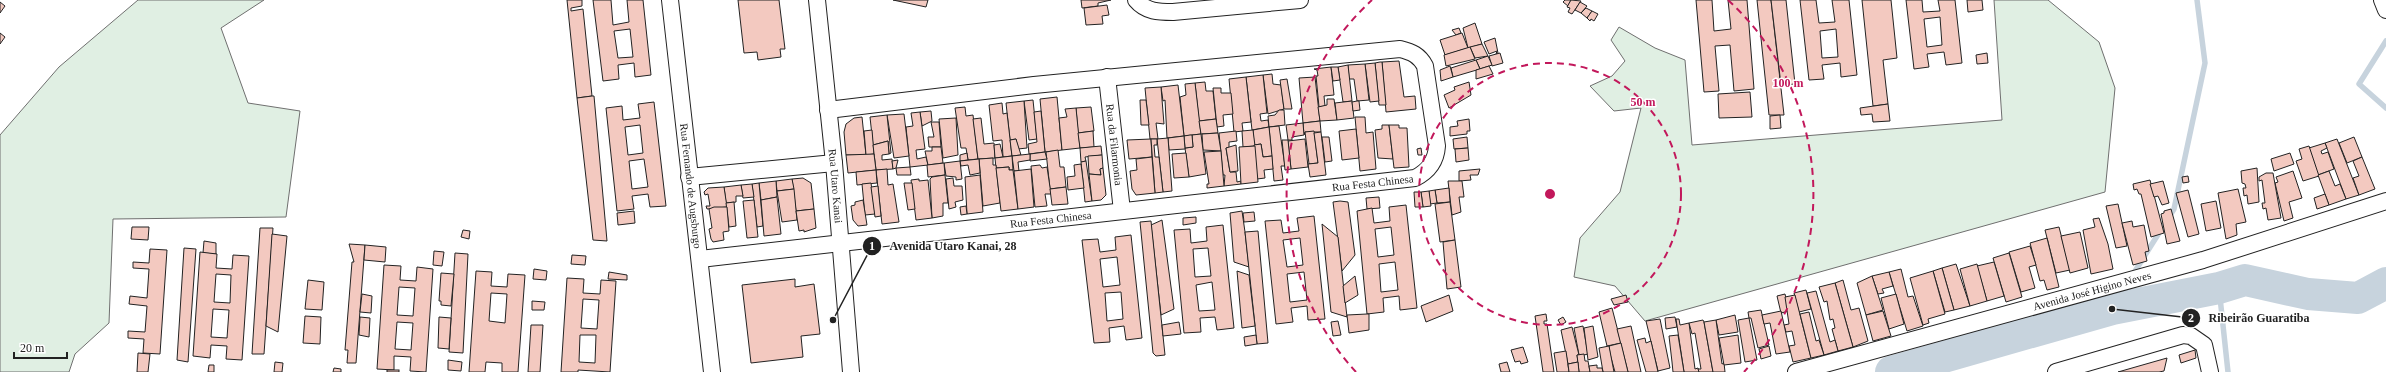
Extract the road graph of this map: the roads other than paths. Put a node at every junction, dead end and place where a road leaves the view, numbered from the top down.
1 (670, 0) edge
2 (818, 0) edge
3 (1136, 0) edge
4 (1300, 0) edge
5 (2382, 0) edge
6 (1267, 2) edge
7 (2386, 10) edge
8 (1108, 77) junction
9 (828, 110) junction
10 (834, 163) junction
11 (689, 177) junction
12 (2386, 201) edge
13 (1122, 211) junction
14 (840, 243) junction
15 (700, 259) junction
16 (712, 372) edge
17 (851, 372) edge
18 (1796, 372) edge
19 (2056, 372) edge
20 (2210, 372) edge

1 - 11 street, Rua Fernando de Augsburgo
2 - 9 street, Rua Utaro Kanai
3 - 6 street
4 - 6 street
5 - 7 street
8 - 9 street, Rua Festa Chinesa
8 - 13 street, Rua da Filarmonia
8 - 13 street, Rua Festa Chinesa
9 - 10 street, Rua Utaro Kanai
10 - 11 street
10 - 14 street, Rua Utaro Kanai
11 - 15 street, Rua Fernando de Augsburgo
12 - 18 street, Avenida José Higino Neves
13 - 14 street, Rua Festa Chinesa
14 - 15 street, Rua Festa Chinesa
14 - 17 street, Rua Utaro Kanai
15 - 16 street, Rua Fernando de Augsburgo
19 - 20 street

